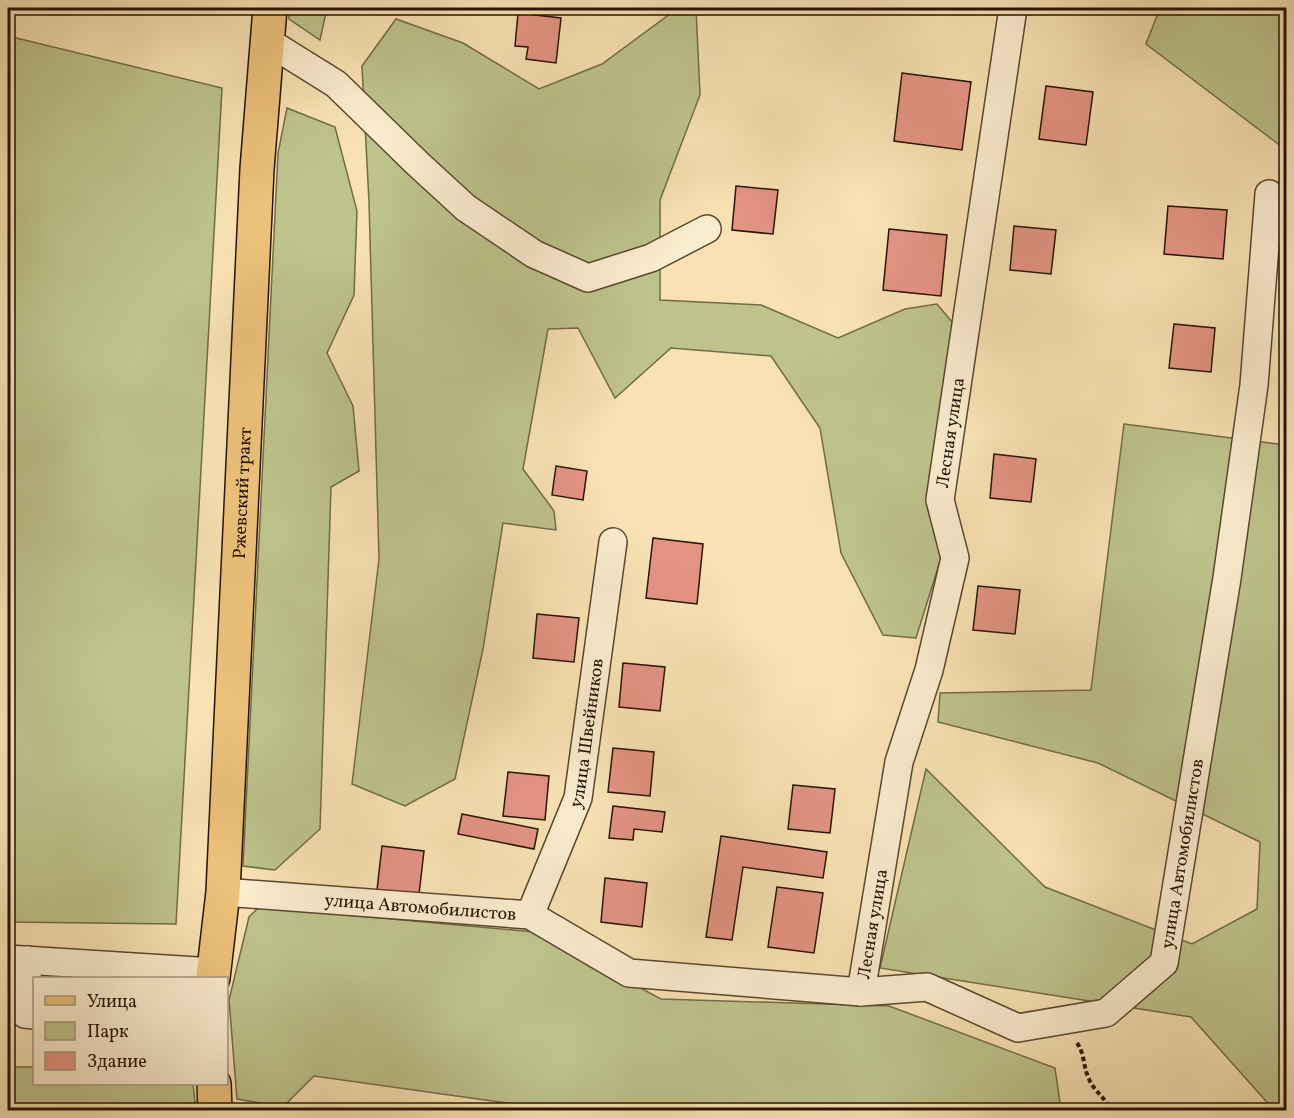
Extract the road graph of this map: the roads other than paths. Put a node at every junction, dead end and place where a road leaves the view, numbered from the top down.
1 (270, 8) edge
2 (1012, 8) edge
3 (267, 41) junction
4 (1269, 194) dead end
5 (707, 229) dead end
6 (613, 542) dead end
7 (223, 892) junction
8 (530, 915) junction
9 (18, 960) edge
10 (213, 975) edge
11 (861, 992) junction
12 (33, 1015) edge
13 (214, 1085) edge
14 (215, 1110) edge

1 - 3 main road, Ржевский тракт
2 - 11 street, Лесная улица
3 - 5 street
3 - 7 main road, Ржевский тракт
4 - 11 street, улица Автомобилистов
6 - 8 street, улица Швейников
7 - 8 street, улица Автомобилистов
7 - 10 main road, Ржевский тракт
8 - 11 street, улица Автомобилистов
9 - 10 street
9 - 12 street
13 - 14 main road

